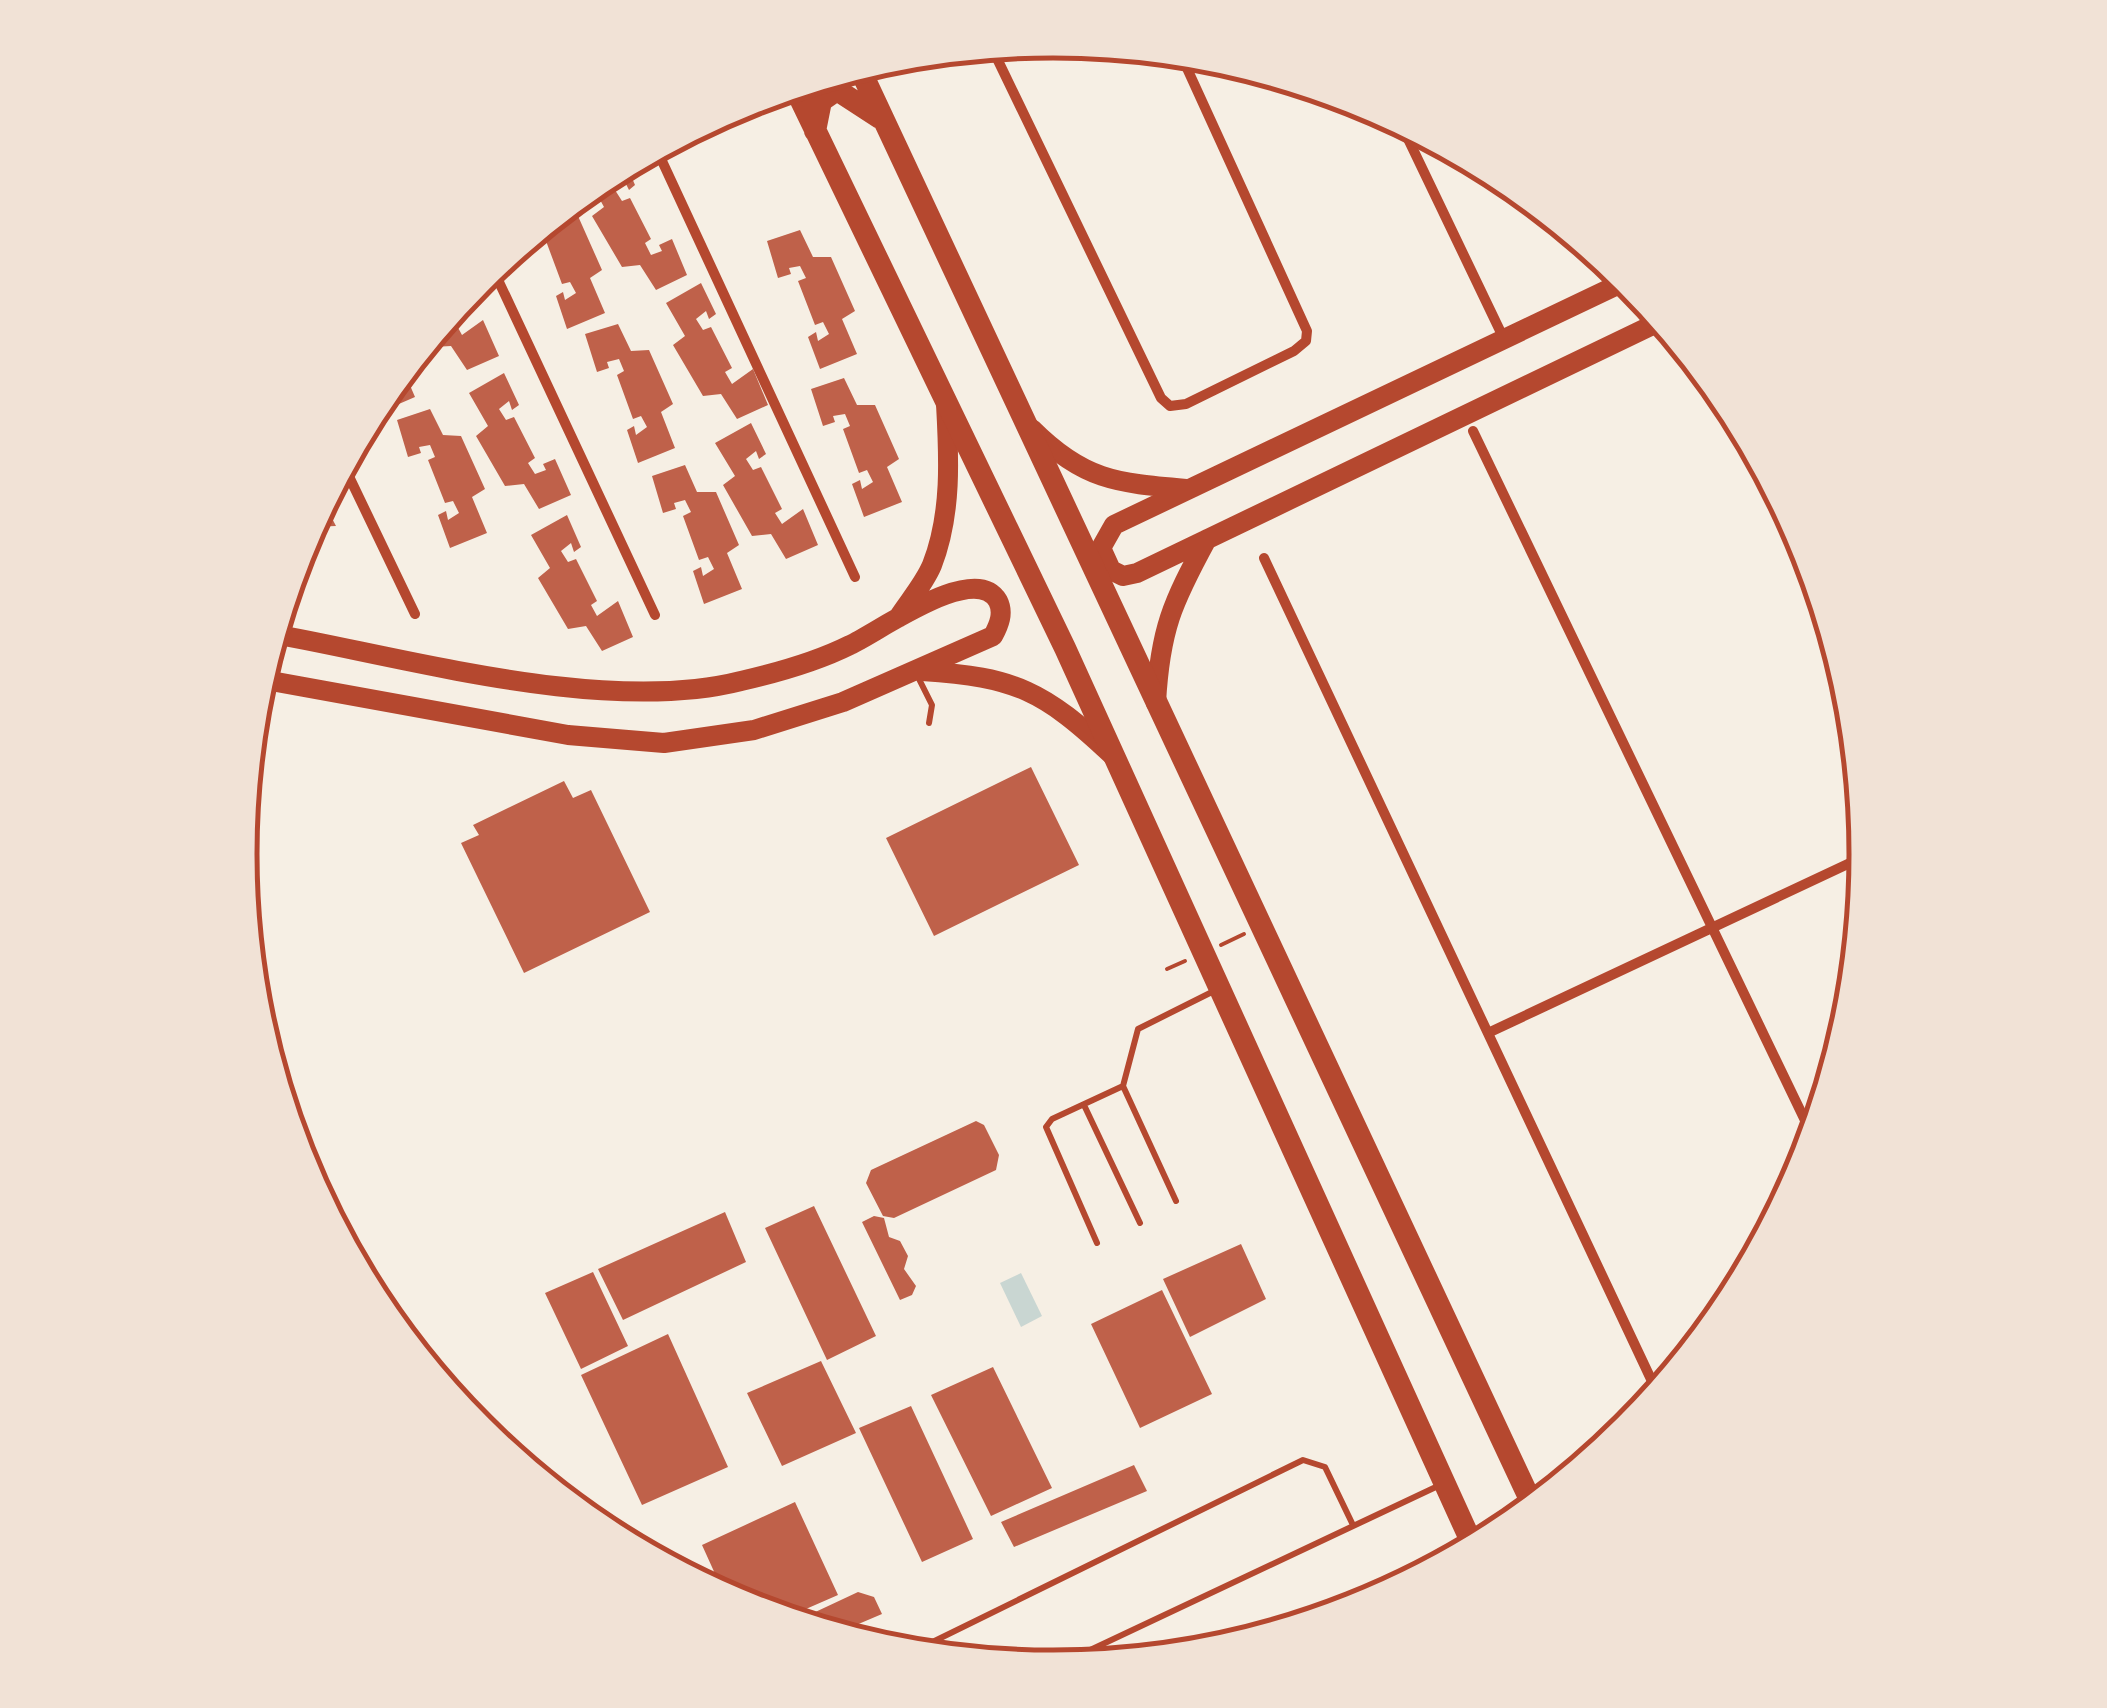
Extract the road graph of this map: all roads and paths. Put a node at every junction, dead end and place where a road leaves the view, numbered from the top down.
1 (997, 59) edge
2 (1188, 69) edge
3 (866, 81) edge
4 (800, 99) edge
5 (883, 120) junction
6 (816, 131) junction
7 (1409, 142) edge
8 (662, 160) edge
9 (499, 282) edge
10 (1613, 287) edge
11 (1650, 326) edge
12 (1504, 339) junction
13 (946, 402) junction
14 (1024, 421) junction
15 (1473, 432) dead end
16 (351, 479) edge
17 (1188, 490) junction
18 (1206, 540) junction
19 (1264, 558) dead end
20 (855, 576) dead end
21 (415, 614) dead end
22 (655, 615) dead end
23 (894, 623) junction
24 (287, 636) edge
25 (915, 671) junction
26 (276, 682) edge
27 (1156, 705) junction
28 (928, 723) dead end
29 (1115, 758) junction
30 (1850, 864) edge
31 (1712, 928) junction
32 (1253, 930) dead end
33 (1218, 946) dead end
34 (1201, 954) dead end
35 (1166, 969) dead end
36 (1219, 988) junction
37 (1488, 1033) junction
38 (1123, 1086) junction
39 (1084, 1104) junction
40 (1804, 1119) edge
41 (1176, 1201) dead end
42 (1140, 1224) dead end
43 (1097, 1242) dead end
44 (1651, 1380) edge
45 (1444, 1483) junction
46 (1527, 1494) edge
47 (1352, 1524) junction
48 (1468, 1534) edge
49 (934, 1641) edge
50 (1091, 1649) edge

1 - 2 street
3 - 5 main road
4 - 6 main road
5 - 6 main road
5 - 14 main road
6 - 13 main road
7 - 12 street
8 - 20 street
9 - 22 street
10 - 12 main road
11 - 18 main road
12 - 17 main road
13 - 23 main road
13 - 29 main road
14 - 17 main road
14 - 27 main road
15 - 31 street
16 - 21 street
17 - 18 main road
18 - 27 main road
19 - 37 street
23 - 24 main road
23 - 25 main road
25 - 26 main road
25 - 28 lane
25 - 29 main road
27 - 46 main road
29 - 36 main road
30 - 31 street
31 - 37 street
31 - 40 street
32 - 33 path
34 - 35 path
36 - 38 lane
36 - 45 main road
37 - 44 street
38 - 39 lane
38 - 41 lane
39 - 42 lane
39 - 43 lane
45 - 47 lane
45 - 48 main road
47 - 49 lane
47 - 50 lane

